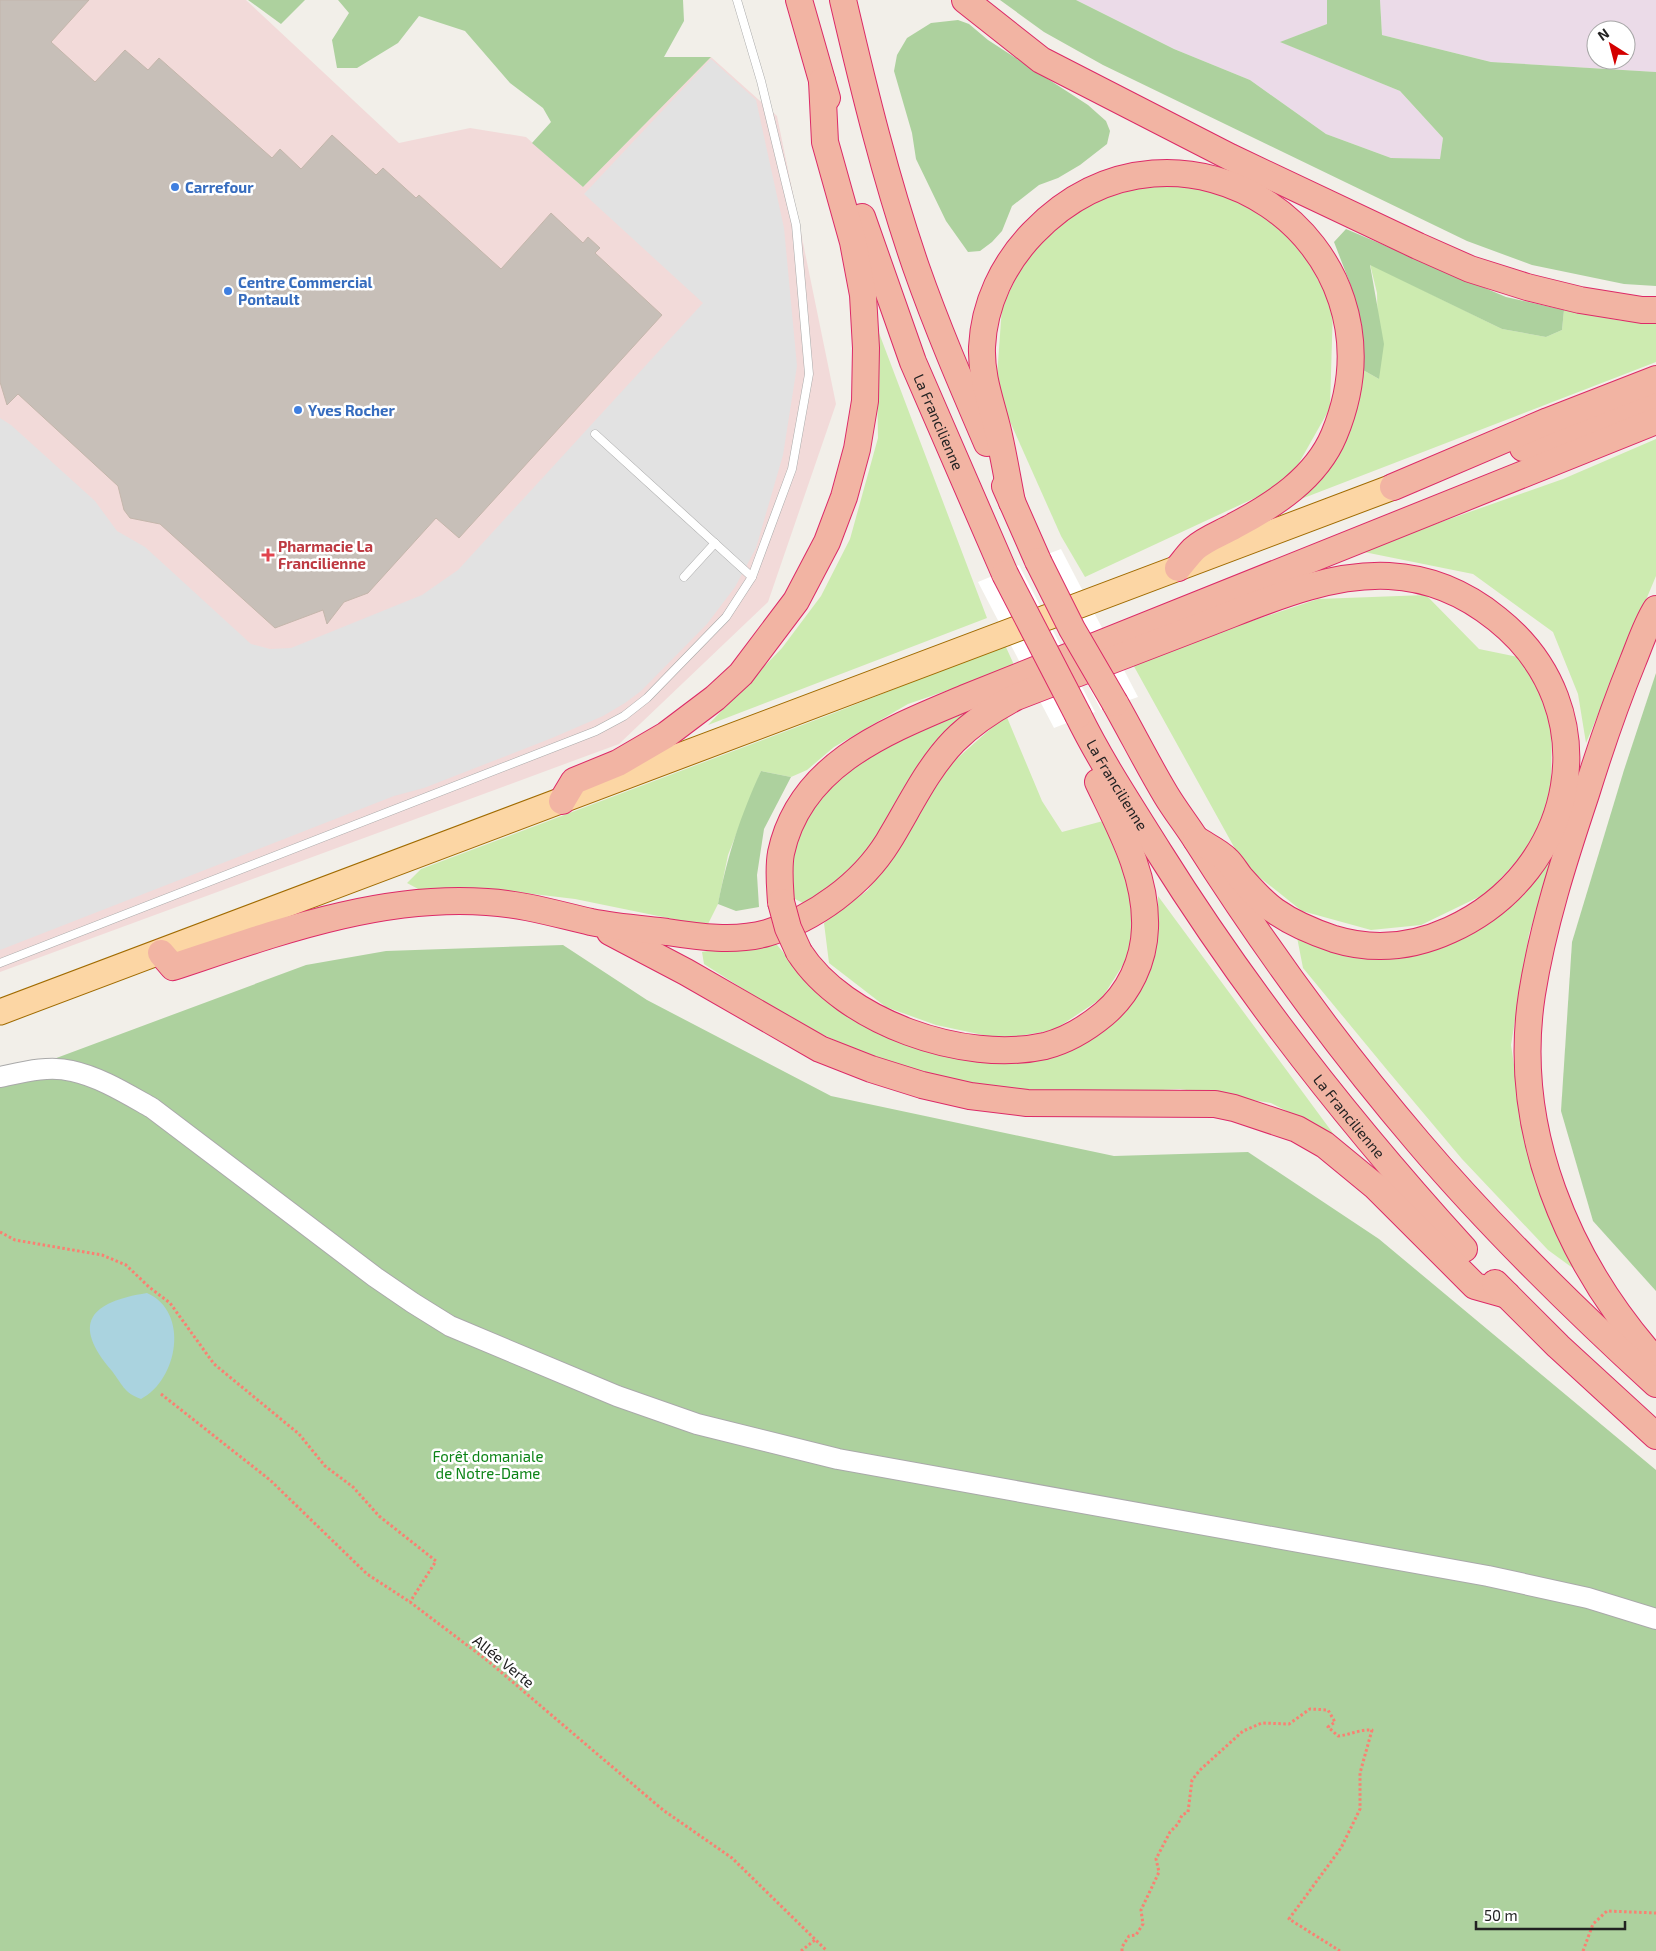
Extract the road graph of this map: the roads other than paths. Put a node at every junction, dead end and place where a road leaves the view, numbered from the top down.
1 (737, 0) edge
2 (799, 0) edge
3 (843, 0) edge
4 (966, 0) edge
5 (822, 81) junction
6 (1656, 310) edge
7 (1656, 380) edge
8 (1656, 400) edge
9 (1656, 421) edge
10 (595, 434) dead end
11 (1393, 487) junction
12 (1012, 502) junction
13 (715, 543) junction
14 (1178, 568) junction
15 (684, 577) dead end
16 (752, 577) junction
17 (1656, 609) edge
18 (1079, 718) junction
19 (562, 801) junction
20 (1196, 839) junction
21 (590, 921) junction
22 (161, 953) junction
23 (0, 963) edge
24 (0, 1012) edge
25 (0, 1077) edge
26 (1507, 1295) junction
27 (1656, 1361) edge
28 (1656, 1384) edge
29 (1656, 1436) edge
30 (1656, 1619) edge

1 - 16 lane
2 - 5 highway, La Francilienne
3 - 12 highway
4 - 6 highway
5 - 18 highway, La Francilienne, bridge
5 - 19 highway
7 - 11 highway
8 - 11 highway
9 - 18 highway, bridge
10 - 13 lane
11 - 14 main road
12 - 14 highway
12 - 20 highway, bridge
13 - 15 lane
13 - 16 lane
14 - 19 main road
16 - 23 lane
17 - 27 highway
18 - 26 highway, La Francilienne
19 - 22 main road
20 - 21 highway
20 - 28 highway
21 - 22 highway
21 - 26 highway
22 - 24 main road
25 - 30 street
26 - 29 highway, La Francilienne

